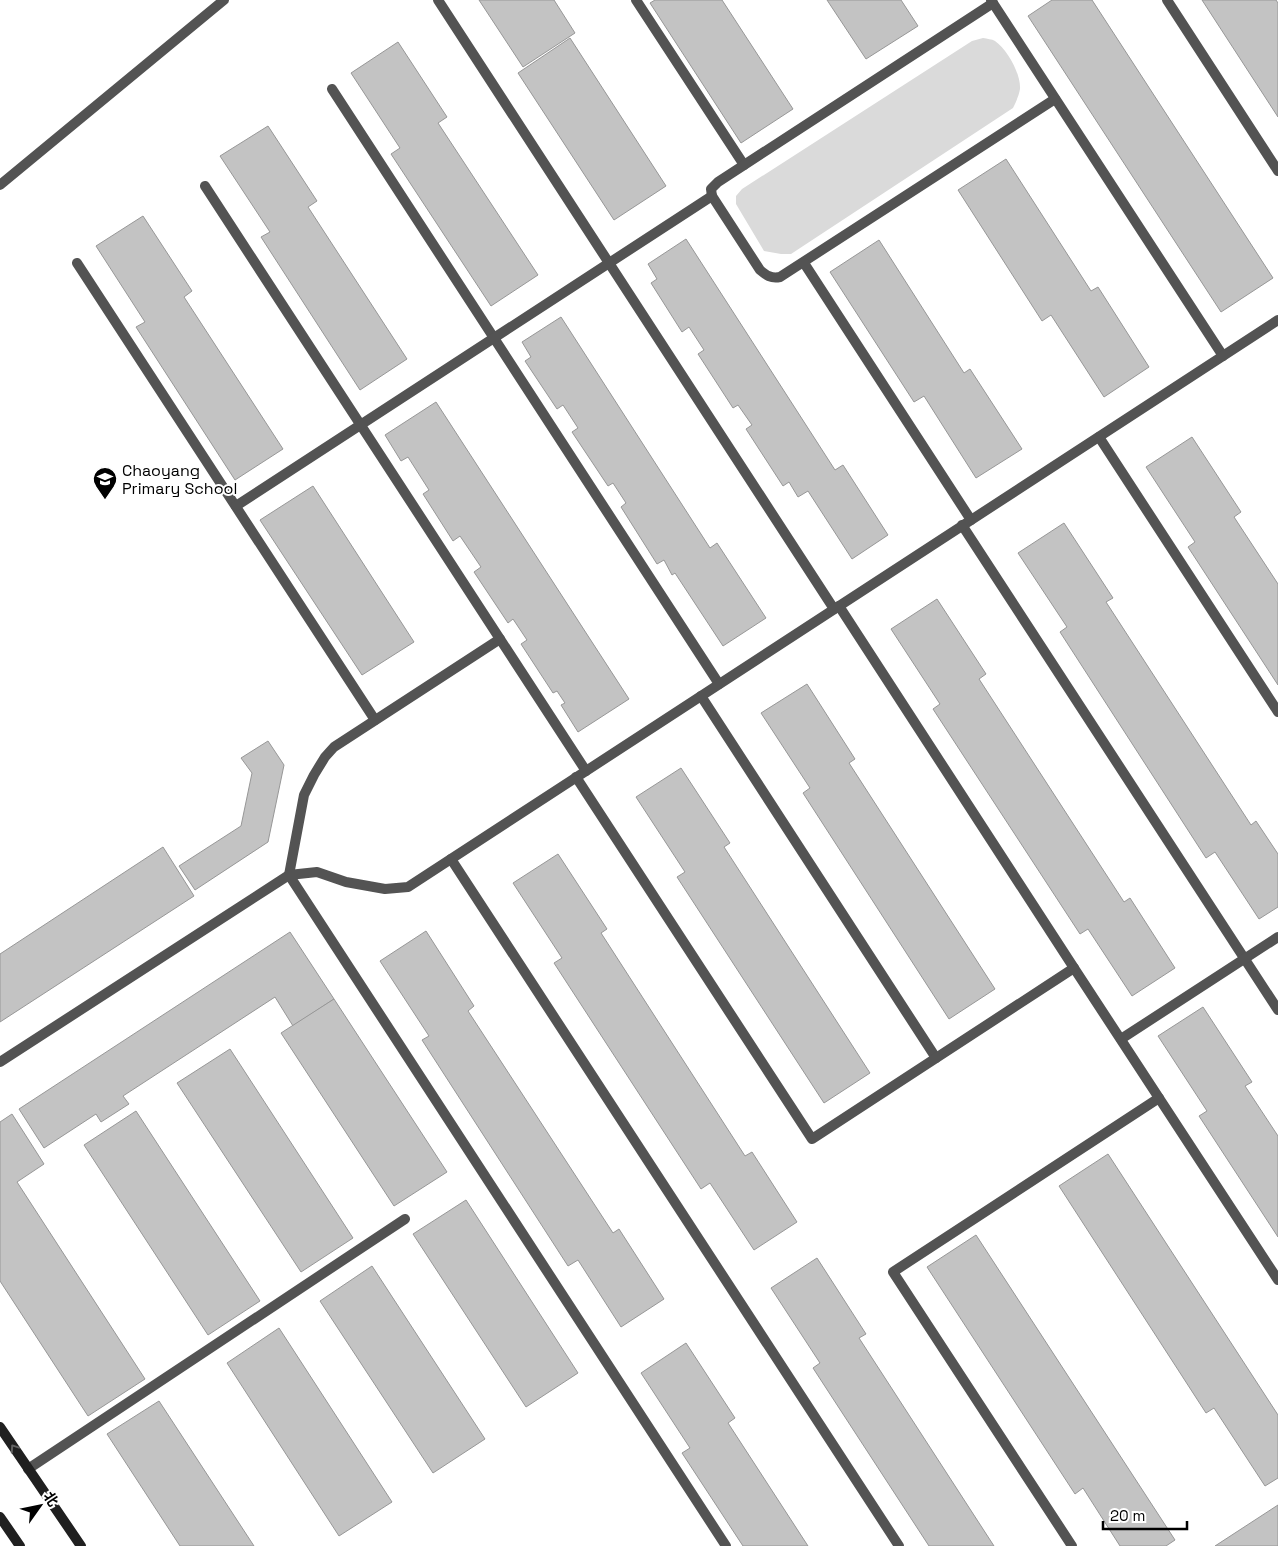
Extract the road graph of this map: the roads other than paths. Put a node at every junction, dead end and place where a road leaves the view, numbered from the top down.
1 (224, 0) edge
2 (438, 0) edge
3 (636, 0) edge
4 (1167, 0) edge
5 (992, 2) edge
6 (332, 89) dead end
7 (1055, 99) junction
8 (744, 165) junction
9 (1278, 170) edge
10 (0, 185) edge
11 (205, 186) dead end
12 (712, 196) junction
13 (77, 263) dead end
14 (609, 263) junction
15 (804, 263) junction
16 (1278, 320) edge
17 (494, 338) junction
18 (1223, 356) junction
19 (361, 425) junction
20 (1099, 437) junction
21 (236, 506) junction
22 (967, 523) junction
23 (836, 608) junction
24 (500, 639) junction
25 (719, 684) junction
26 (700, 696) junction
27 (1278, 712) edge
28 (375, 720) junction
29 (586, 771) junction
30 (576, 777) junction
31 (451, 859) junction
32 (289, 875) junction
33 (1278, 937) edge
34 (1245, 959) junction
35 (1074, 968) junction
36 (1278, 1010) edge
37 (1121, 1039) junction
38 (936, 1058) junction
39 (0, 1062) edge
40 (1160, 1098) junction
41 (405, 1219) dead end
42 (1278, 1280) edge
43 (0, 1427) edge
44 (28, 1469) junction
45 (0, 1517) edge
46 (20, 1546) edge
47 (81, 1546) edge
48 (726, 1546) edge
49 (899, 1546) edge
50 (1072, 1546) edge

1 - 10 street
2 - 14 street
3 - 8 street
4 - 9 street
5 - 7 street
5 - 8 street
6 - 17 street
7 - 15 street
7 - 18 street
8 - 12 street
11 - 19 street
12 - 14 street
12 - 15 street
13 - 21 street
14 - 17 street
14 - 23 street
15 - 22 street
16 - 18 street
17 - 19 street
17 - 25 street
18 - 20 street
19 - 21 street
19 - 24 street
20 - 22 street
20 - 27 street
21 - 28 street
22 - 23 street
22 - 34 street
23 - 25 street
23 - 35 street
24 - 28 street
24 - 29 street
25 - 26 street
26 - 29 street
26 - 38 street
28 - 32 street
29 - 30 street
30 - 31 street
30 - 38 street
31 - 32 street
31 - 49 street
32 - 39 street
32 - 48 street
33 - 34 street
34 - 36 street
34 - 37 street
35 - 37 street
35 - 38 street
37 - 40 street
40 - 42 street
40 - 50 street
41 - 44 street
44 -> 43 main road
44 - 47 main road
45 - 46 main road

